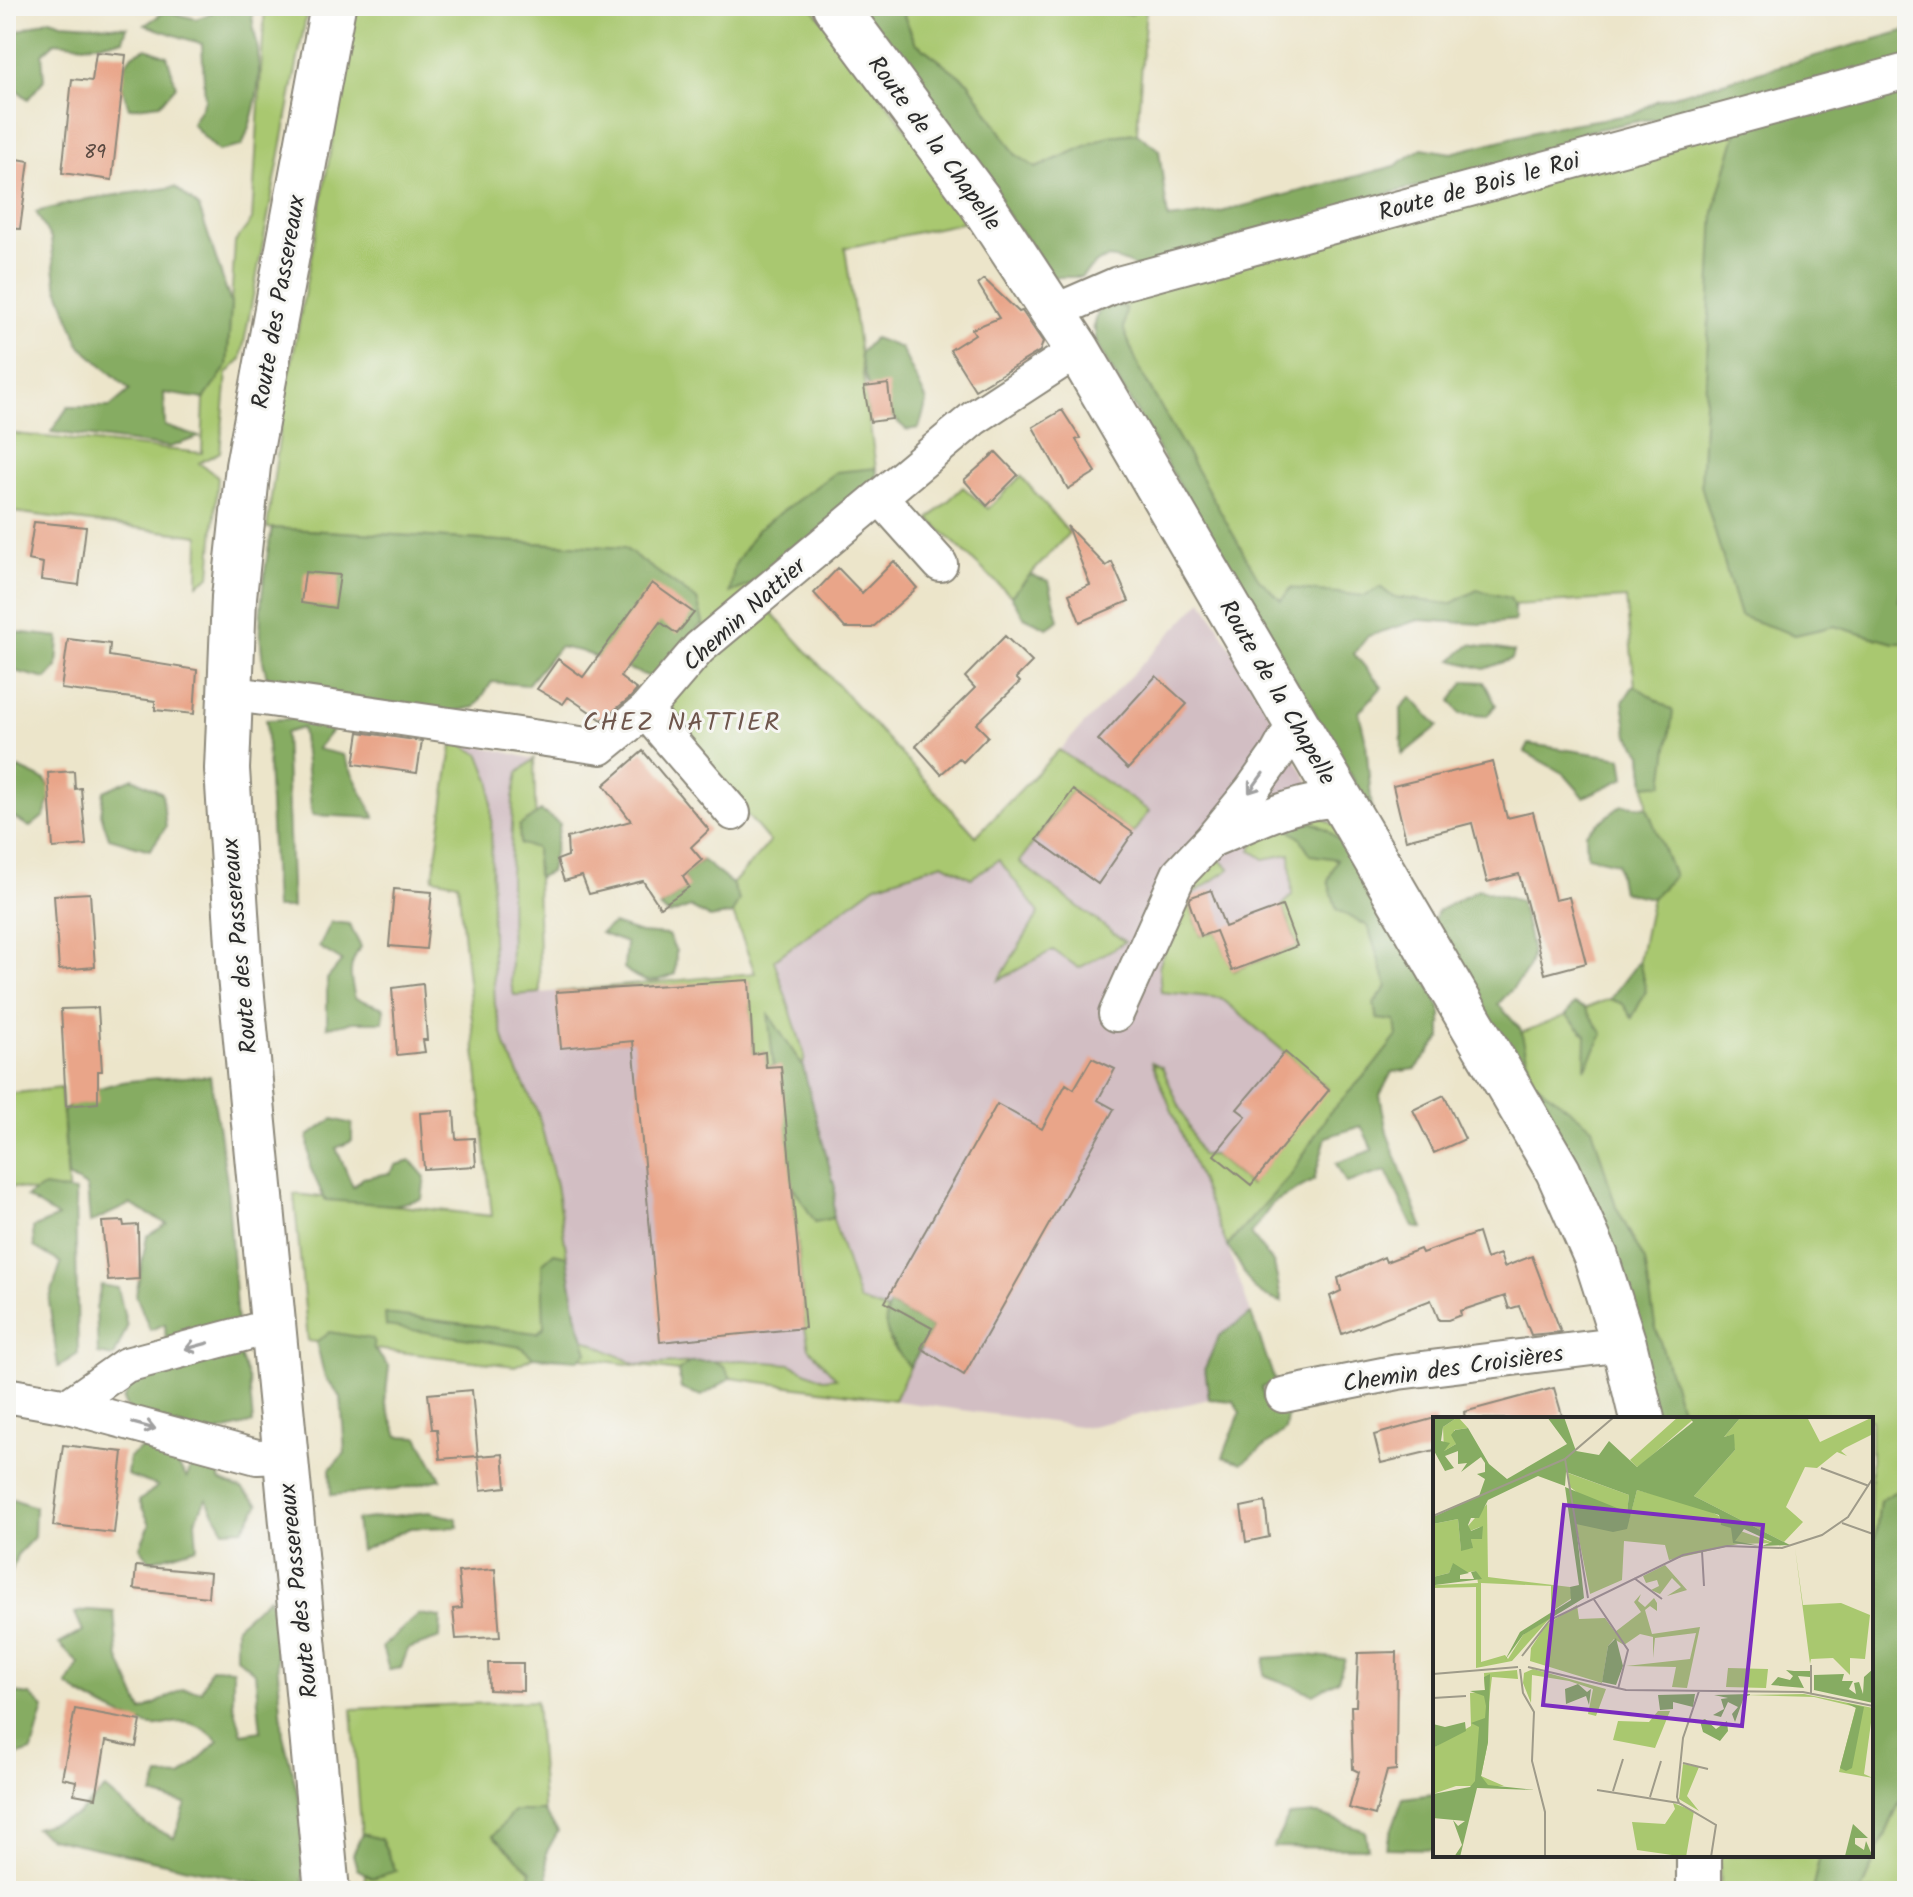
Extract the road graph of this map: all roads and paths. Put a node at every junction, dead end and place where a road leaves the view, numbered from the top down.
1 (333, 6) edge
2 (835, 6) edge
3 (1907, 71) edge
4 (1054, 312) junction
5 (1078, 350) junction
6 (880, 497) junction
7 (940, 564) dead end
8 (229, 693) junction
9 (645, 711) junction
10 (1295, 722) junction
11 (1342, 801) junction
12 (733, 813) dead end
13 (1211, 840) junction
14 (1116, 1014) dead end
15 (273, 1326) junction
16 (1624, 1344) junction
17 (6, 1395) edge
18 (1283, 1395) dead end
19 (68, 1406) junction
20 (1642, 1417) edge
21 (285, 1456) junction
22 (1699, 1857) edge
23 (327, 1891) edge
24 (1699, 1891) edge

1 - 8 main road, Route des Passereaux
2 - 4 main road, Route de la Chapelle
3 - 4 street, Route de Bois le Roi
4 - 5 main road, Route de la Chapelle
5 - 6 street, Chemin Nattier
5 - 10 main road, Route de la Chapelle
6 - 7 street
6 - 9 street, Chemin Nattier
8 - 9 street, Chemin Nattier
8 - 15 main road, Route des Passereaux
9 - 12 street
10 - 11 main road, Route de la Chapelle
10 -> 13 street
11 - 13 street
11 - 16 main road, Route de la Chapelle
13 - 14 street
15 -> 19 street
15 - 21 main road, Route des Passereaux
16 - 18 street, Chemin des Croisières
16 - 20 main road, Route de la Chapelle
17 - 19 street
19 -> 21 street
21 - 23 main road, Route des Passereaux
22 - 24 main road

